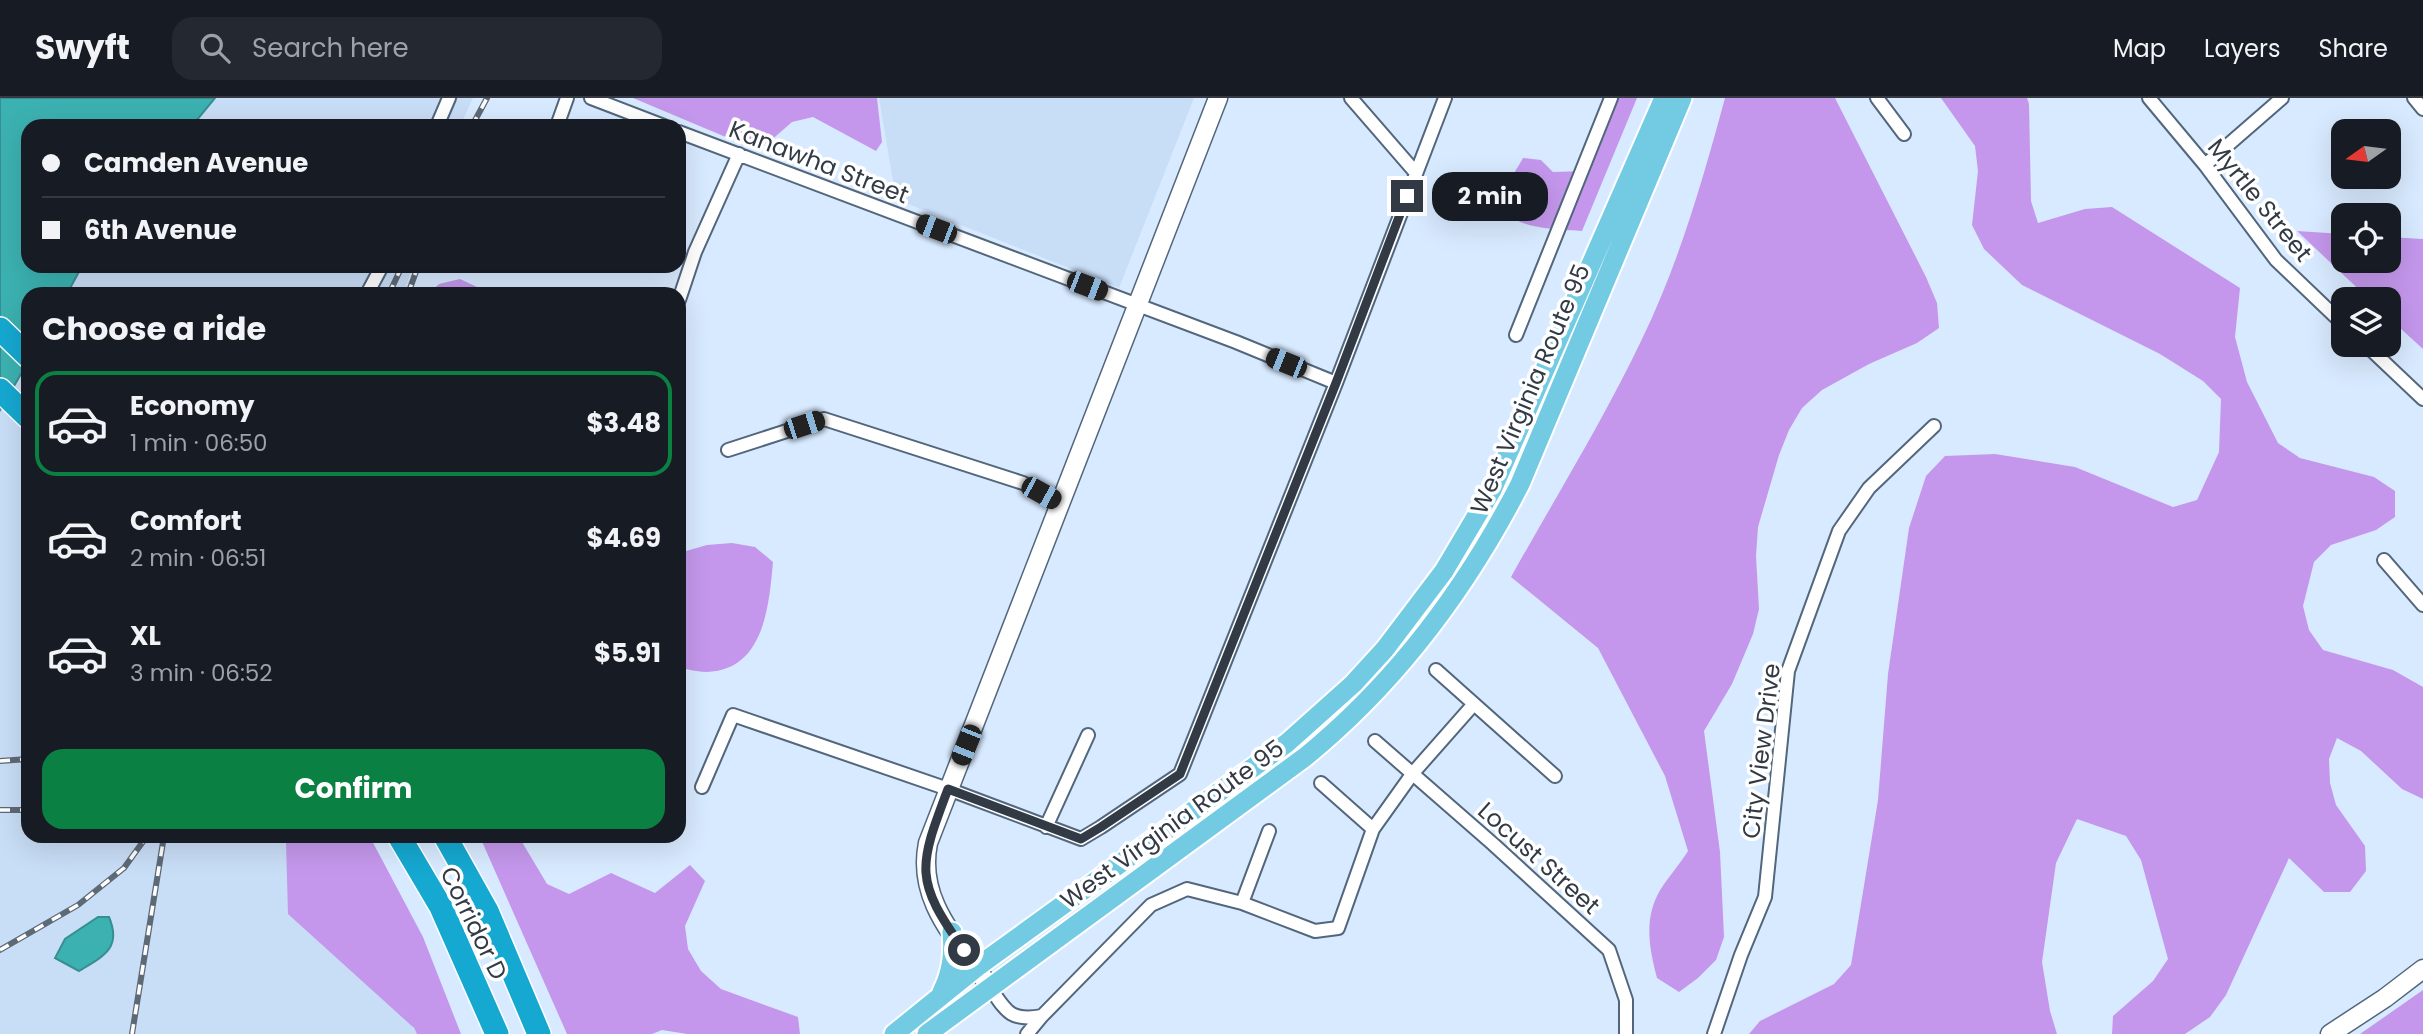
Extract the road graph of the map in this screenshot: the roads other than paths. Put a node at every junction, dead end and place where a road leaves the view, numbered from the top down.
1 (449, 98) edge
2 (567, 98) edge
3 (591, 98) edge
4 (1218, 98) edge
5 (1351, 98) edge
6 (1445, 98) edge
7 (1611, 98) edge
8 (1664, 98) edge
9 (1682, 98) edge
10 (1877, 98) edge
11 (2149, 98) edge
12 (2281, 98) edge
13 (2414, 98) edge
14 (2423, 109) edge
15 (441, 119) edge
16 (559, 119) edge
17 (646, 119) edge
18 (1905, 134) dead end
19 (686, 135) edge
20 (738, 154) junction
21 (2205, 165) junction
22 (1416, 173) junction
23 (683, 287) edge
24 (1137, 305) junction
25 (2331, 313) edge
26 (0, 330) edge
27 (1516, 335) dead end
28 (21, 350) edge
29 (2379, 357) edge
30 (1336, 383) junction
31 (0, 390) edge
32 (2423, 399) edge
33 (21, 410) edge
34 (1934, 426) dead end
35 (728, 450) dead end
36 (1060, 503) junction
37 (2384, 560) dead end
38 (2423, 606) edge
39 (1436, 670) dead end
40 (1473, 705) junction
41 (1088, 735) dead end
42 (1375, 741) dead end
43 (1413, 773) junction
44 (1555, 776) dead end
45 (1321, 783) dead end
46 (702, 787) dead end
47 (948, 789) junction
48 (1046, 827) junction
49 (1373, 830) junction
50 (1269, 831) dead end
51 (404, 843) edge
52 (449, 843) edge
53 (1242, 903) junction
54 (951, 932) junction
55 (977, 967) junction
56 (2423, 969) edge
57 (989, 986) junction
58 (939, 996) junction
59 (1042, 1016) junction
60 (497, 1034) edge
61 (539, 1034) edge
62 (894, 1034) edge
63 (927, 1034) edge
64 (1027, 1034) edge
65 (1626, 1034) edge
66 (1714, 1034) edge
67 (2330, 1034) edge

1 - 15 street
2 - 16 street
3 - 17 street
4 - 24 street
5 - 22 street
6 - 22 street
7 - 27 street
8 - 55 main road, West Virginia Route 95
9 - 57 main road, West Virginia Route 95
10 - 18 street
11 - 21 street, Myrtle Street
12 - 21 street
13 - 14 street
19 - 20 street, Kanawha Street
20 - 23 street
20 - 24 street, Kanawha Street
21 - 25 street, Myrtle Street
22 - 30 street
24 - 30 street, Kanawha Street
24 - 36 street
26 - 28 highway
29 - 32 street
30 - 48 street
31 - 33 highway
34 - 66 street, City View Drive
35 - 36 street
36 - 47 street
37 - 38 street
39 - 40 street
40 - 43 street
40 - 44 street
41 - 48 street
42 - 43 street, Locust Street
43 - 49 street
43 - 65 street, Locust Street
45 - 49 street
46 - 47 street
47 - 48 street
47 - 54 street
49 - 53 street
50 - 53 street
51 - 60 highway, Corridor D
52 - 61 highway, Corridor D
53 - 59 street
54 - 55 street
54 - 58 main road
55 - 57 street
55 - 58 main road, West Virginia Route 95
56 - 67 street
57 - 59 street
57 - 63 main road, West Virginia Route 95
58 - 62 main road, West Virginia Route 95
59 - 64 street

